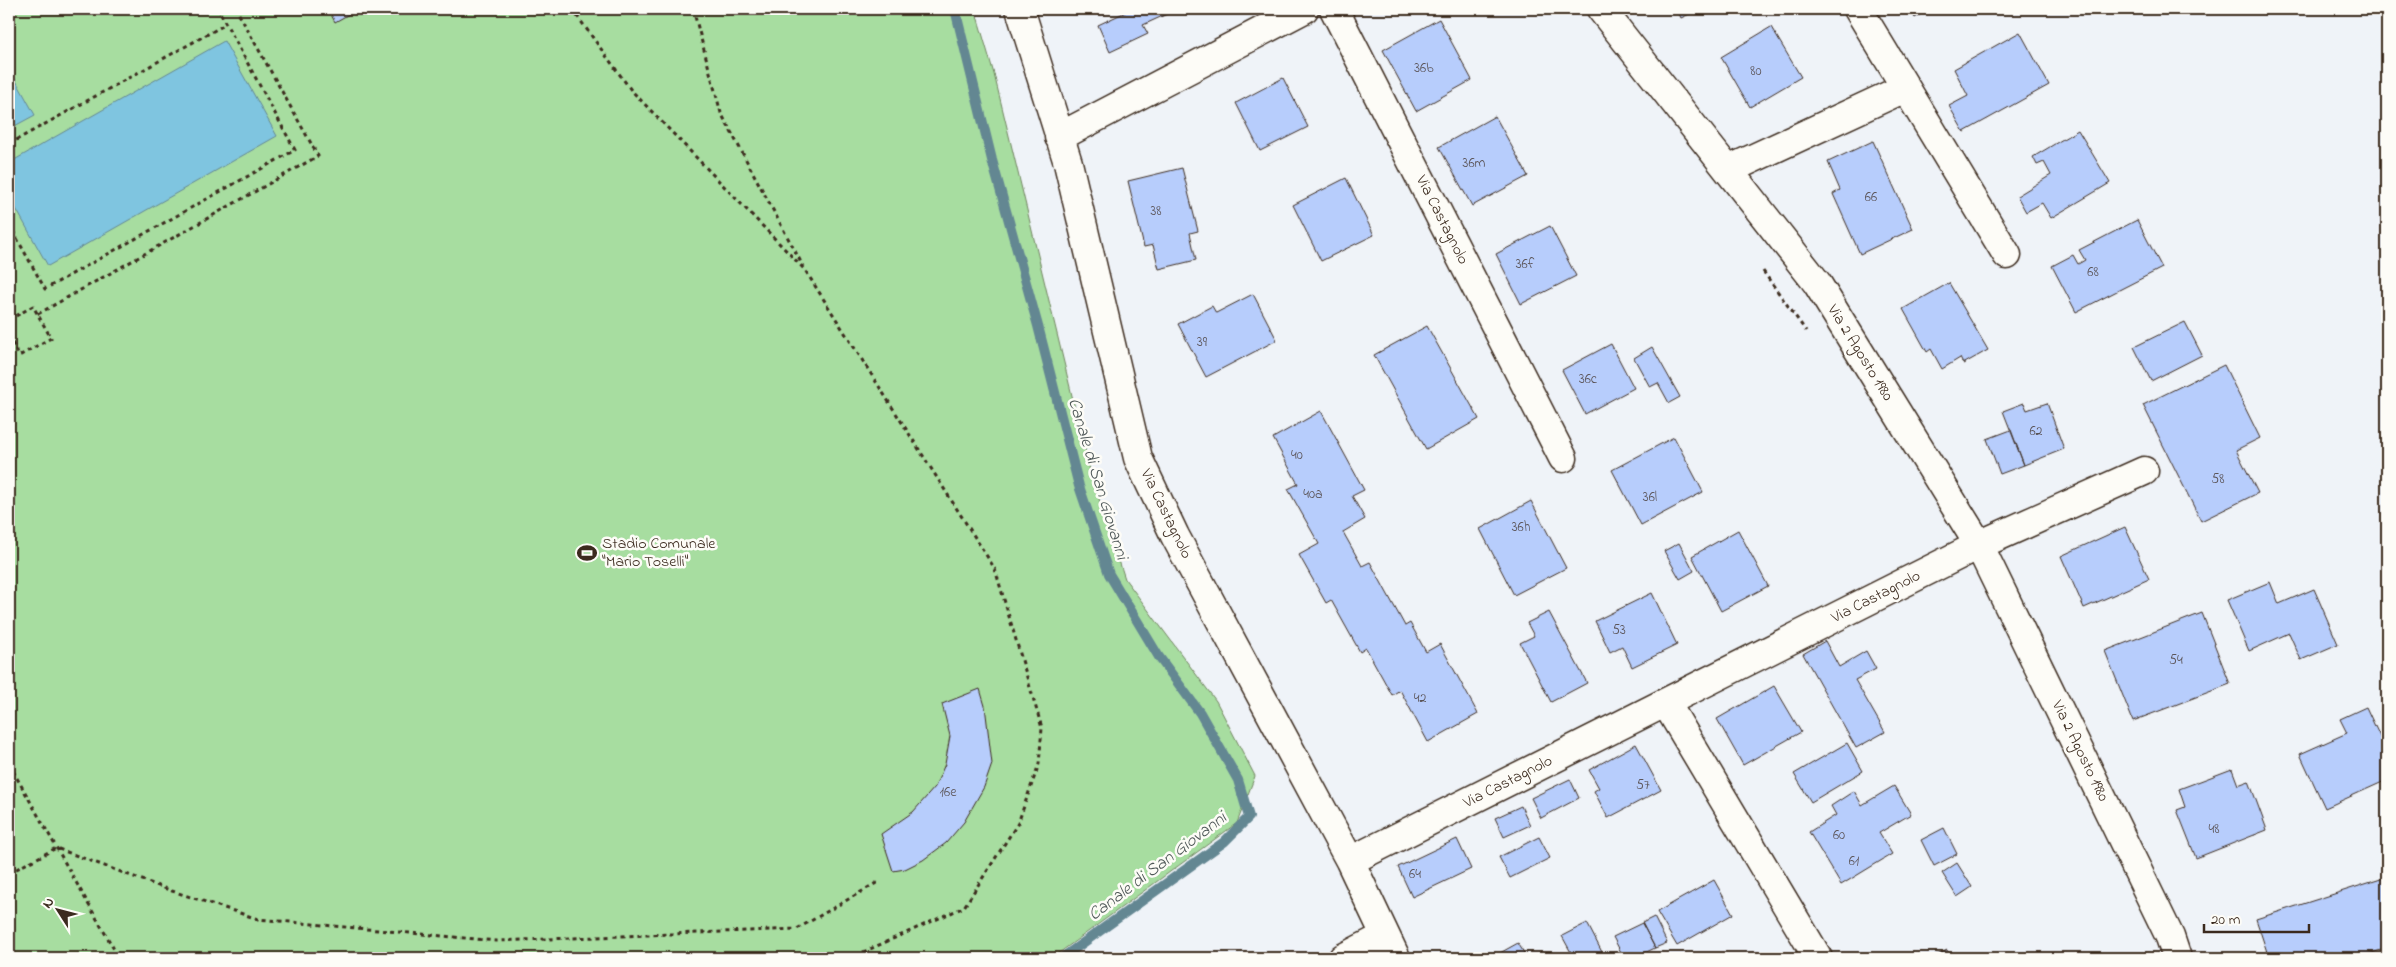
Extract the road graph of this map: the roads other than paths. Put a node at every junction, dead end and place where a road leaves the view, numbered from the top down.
1 (1020, 9) edge
2 (1304, 9) edge
3 (1334, 9) edge
4 (1601, 9) edge
5 (1858, 9) edge
6 (1905, 88) junction
7 (1059, 137) junction
8 (1728, 170) junction
9 (2007, 255) dead end
10 (1563, 458) dead end
11 (2144, 471) dead end
12 (1980, 545) junction
13 (1666, 704) junction
14 (1350, 861) junction
15 (1390, 947) edge
16 (1343, 958) edge
17 (1818, 958) edge
18 (2177, 958) edge

1 - 7 street, Via Castagnolo
2 - 7 street
3 - 10 street, Via Castagnolo
4 - 8 street, Via 2 Agosto 1980
5 - 6 street
6 - 8 street
6 - 9 street
7 - 14 street, Via Castagnolo
8 - 12 street, Via 2 Agosto 1980
11 - 12 street
12 - 13 street, Via Castagnolo
12 - 18 street, Via 2 Agosto 1980
13 - 14 street, Via Castagnolo
13 - 17 street
14 - 15 street, Via Castagnolo
15 - 16 street

